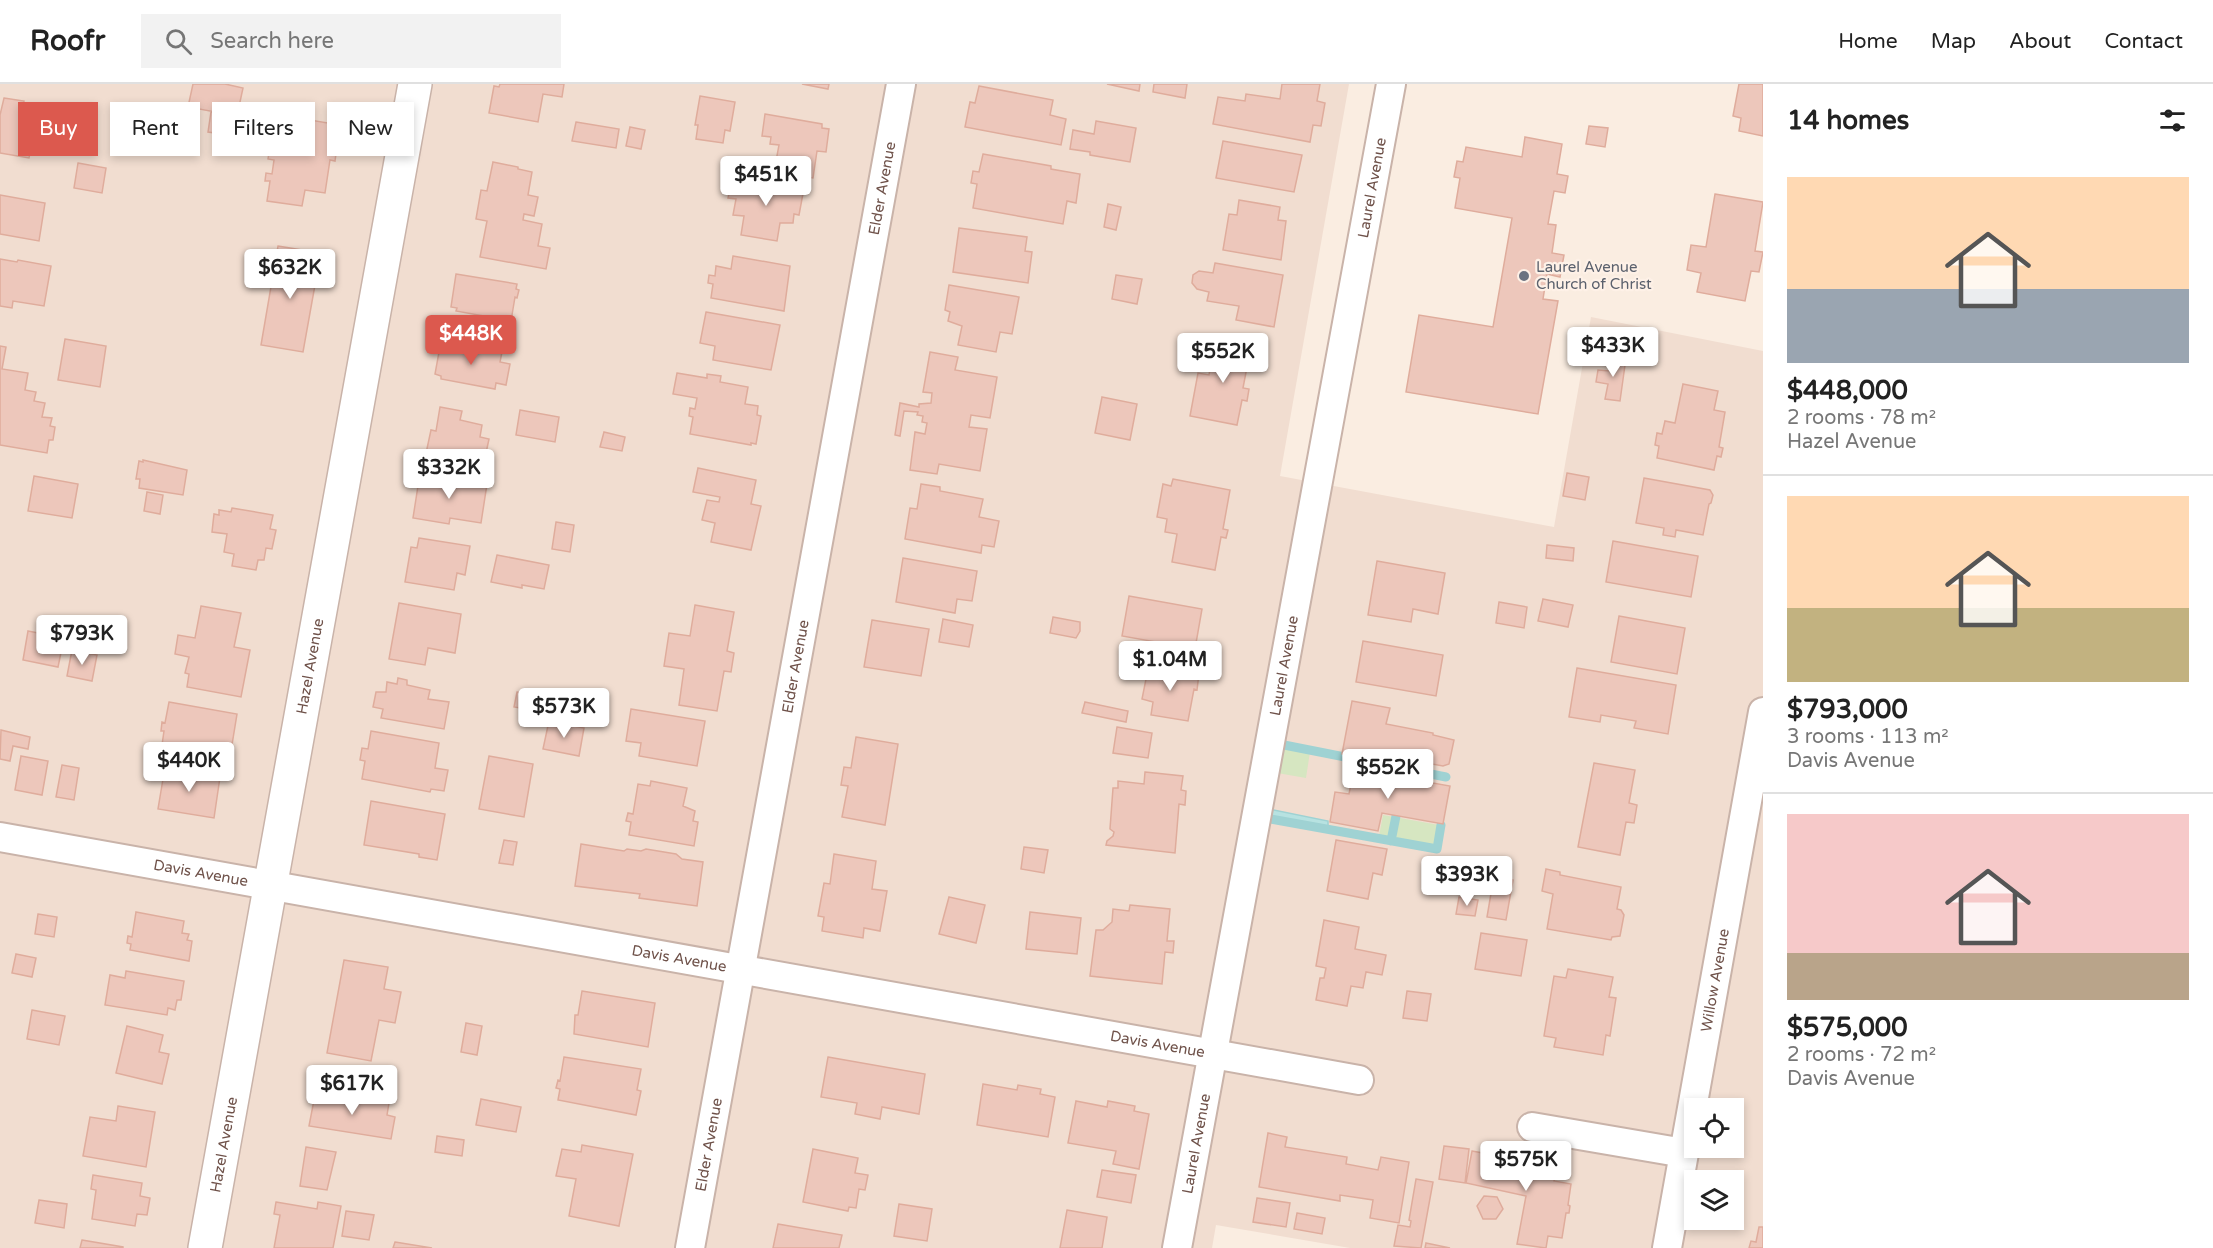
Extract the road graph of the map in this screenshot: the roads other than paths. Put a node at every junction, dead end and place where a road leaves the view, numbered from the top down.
1 (415, 84) edge
2 (901, 84) edge
3 (1391, 84) edge
4 (1763, 712) edge
5 (0, 837) edge
6 (272, 885) junction
7 (740, 969) junction
8 (1212, 1052) junction
9 (1359, 1080) dead end
10 (1694, 1098) edge
11 (1532, 1127) dead end
12 (1684, 1153) joint
13 (205, 1248) edge
14 (690, 1248) edge
15 (1177, 1248) edge
16 (1667, 1248) edge

1 - 6 street, Hazel Avenue
2 - 7 street, Elder Avenue
3 - 8 street, Laurel Avenue
4 - 10 street, Willow Avenue
5 - 6 street, Davis Avenue
6 - 7 street, Davis Avenue
6 - 13 street, Hazel Avenue
7 - 8 street, Davis Avenue
7 - 14 street, Elder Avenue
8 - 9 street, Davis Avenue
8 - 15 street, Laurel Avenue
11 - 12 street
12 - 16 street, Willow Avenue

